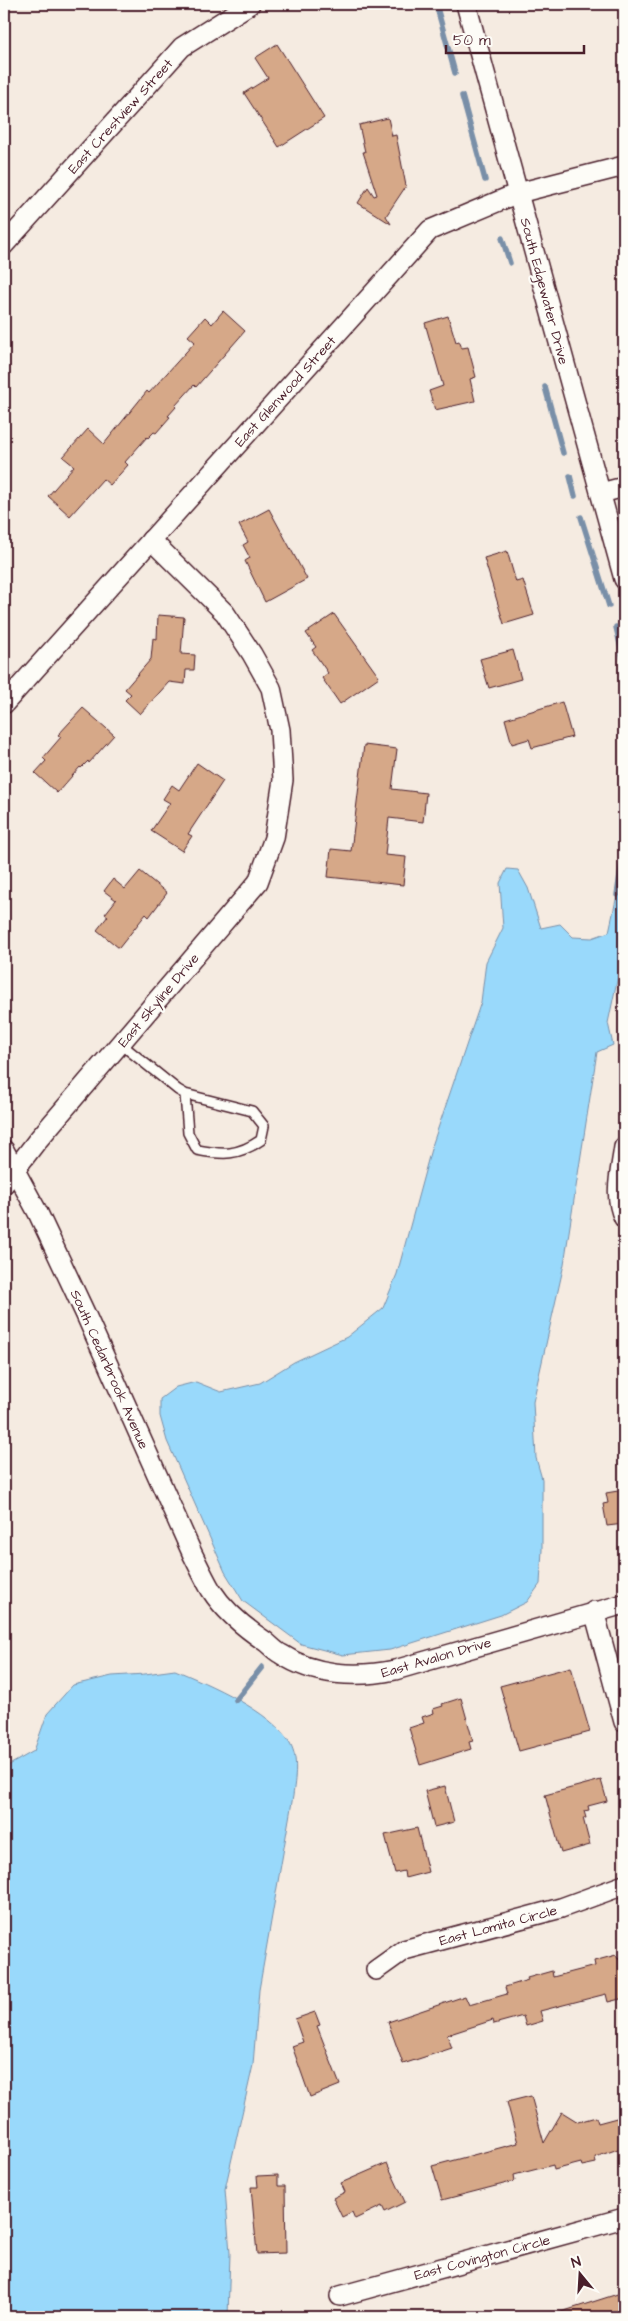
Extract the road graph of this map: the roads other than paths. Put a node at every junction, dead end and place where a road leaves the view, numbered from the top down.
1 (250, 4) edge
2 (466, 4) edge
3 (624, 166) edge
4 (518, 192) junction
5 (4, 245) edge
6 (624, 487) edge
7 (601, 493) junction
8 (151, 540) junction
9 (624, 578) edge
10 (4, 704) edge
11 (121, 1044) junction
12 (186, 1094) junction
13 (624, 1147) edge
14 (4, 1150) edge
15 (10, 1177) edge
16 (624, 1217) edge
17 (212, 1591) joint
18 (624, 1604) edge
19 (594, 1611) junction
20 (624, 1722) edge
21 (624, 1885) edge
22 (376, 1970) dead end
23 (624, 2218) edge
24 (340, 2296) dead end

1 - 5 street, East Crestview Street
2 - 4 street, South Edgewater Drive
3 - 4 street, East Glenwood Street
4 - 7 street, South Edgewater Drive
4 - 8 street, East Glenwood Street
6 - 7 street
7 - 9 street, South Edgewater Drive
8 - 10 street, East Glenwood Street
8 - 11 street, East Skyline Drive
11 - 12 lane
11 - 15 street, East Skyline Drive
12 - 12 lane
13 - 16 street
14 - 15 street, South Cedarbrook Avenue
15 - 17 street, South Cedarbrook Avenue
17 - 19 street, East Avalon Drive
18 - 19 street, East Avalon Drive
19 - 20 street
21 - 22 street, East Lomita Circle
23 - 24 street, East Covington Circle

